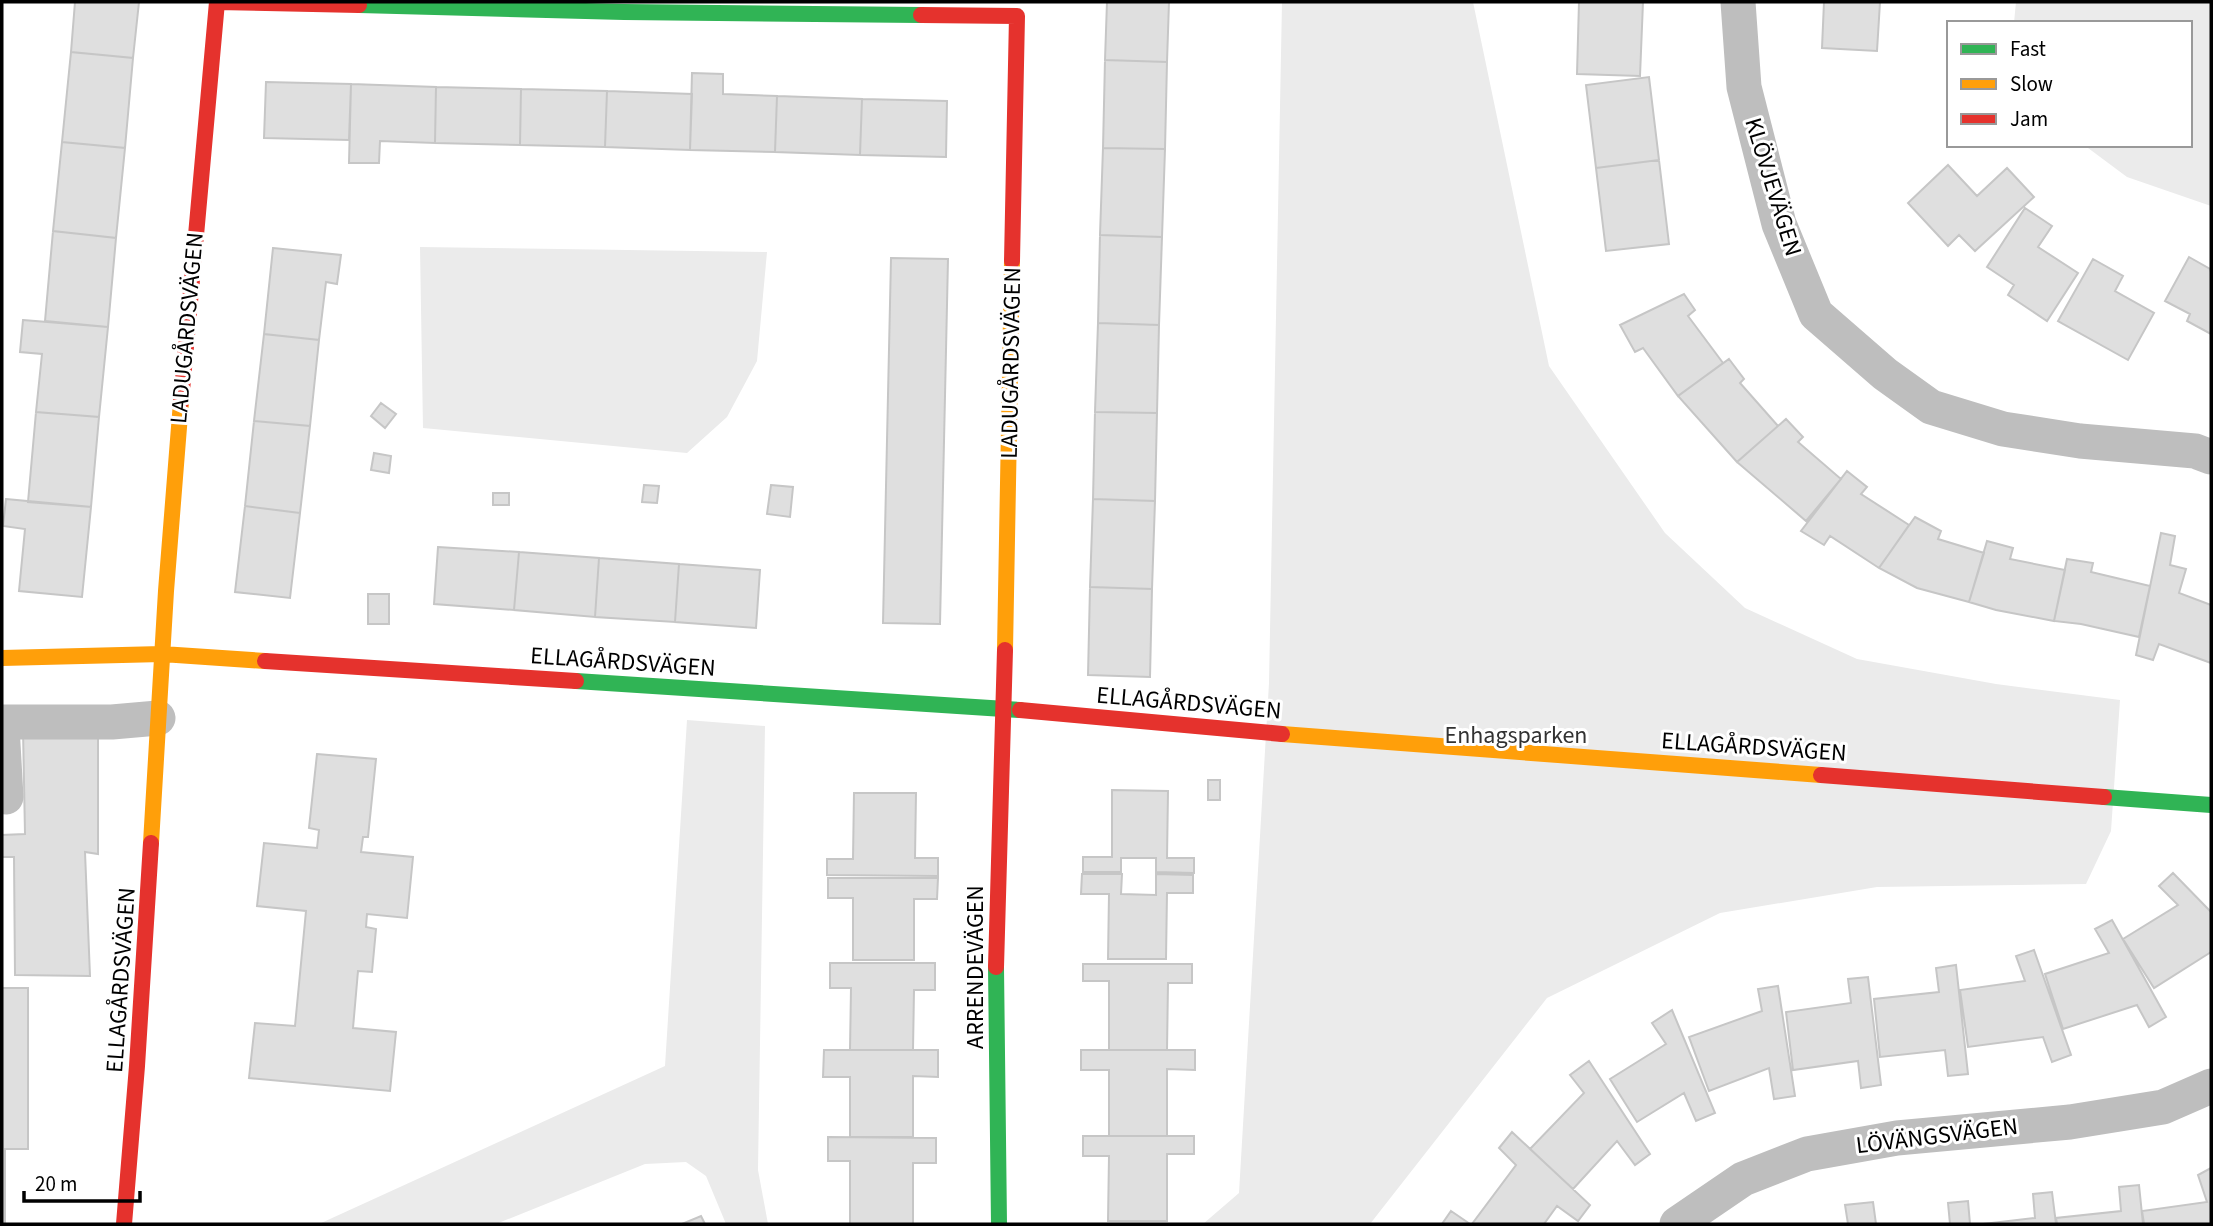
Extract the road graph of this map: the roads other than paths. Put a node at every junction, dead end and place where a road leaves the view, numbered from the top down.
1 (1738, 2) edge
2 (1018, 9) edge
3 (2211, 457) edge
4 (162, 654) junction
5 (2, 658) edge
6 (1003, 709) junction
7 (158, 718) junction
8 (2, 724) edge
9 (6, 797) dead end
10 (2211, 805) edge
11 (2211, 1086) edge
12 (124, 1224) edge
13 (999, 1224) edge
14 (1677, 1224) edge

1 - 3 street, KLÖVJEVÄGEN
2 - 4 street, LADUGÅRDSVÄGEN
2 - 6 street, LADUGÅRDSVÄGEN
4 - 5 street, ELLAGÅRDSVÄGEN
4 - 6 street, ELLAGÅRDSVÄGEN
4 - 7 street, ELLAGÅRDSVÄGEN
6 - 10 street, ELLAGÅRDSVÄGEN
6 - 13 street, ARRENDEVÄGEN
7 - 8 street
7 - 12 street, ELLAGÅRDSVÄGEN
8 - 9 street
11 - 14 street, LÖVÄNGSVÄGEN

